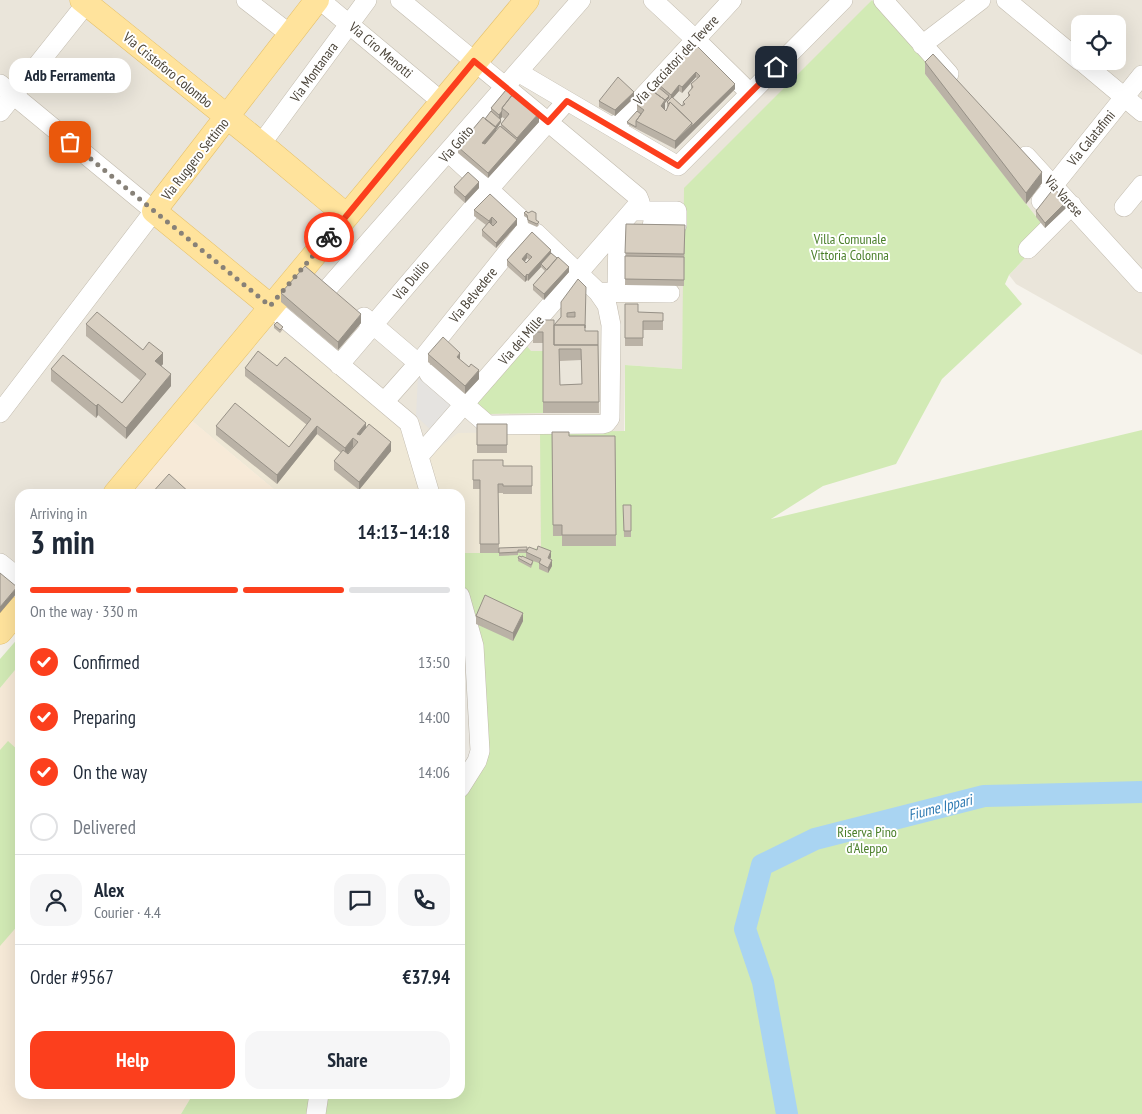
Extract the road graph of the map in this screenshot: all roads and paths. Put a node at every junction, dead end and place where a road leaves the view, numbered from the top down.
1 (246, 0) edge
2 (319, 0) edge
3 (367, 0) edge
4 (400, 0) edge
5 (526, 0) edge
6 (582, 0) edge
7 (653, 0) edge
8 (732, 0) edge
9 (843, 0) edge
10 (883, 0) edge
11 (981, 0) edge
12 (1006, 0) edge
13 (86, 1) edge
14 (350, 23) junction
15 (291, 35) junction
16 (695, 39) junction
17 (922, 45) junction
18 (1071, 54) edge
19 (474, 61) junction
20 (1091, 70) edge
21 (518, 72) junction
22 (1142, 75) edge
23 (505, 87) junction
24 (962, 87) edge
25 (7, 90) edge
26 (750, 93) junction
27 (1124, 97) junction
28 (441, 101) junction
29 (567, 101) junction
30 (0, 112) edge
31 (1142, 112) edge
32 (228, 118) junction
33 (548, 122) junction
34 (617, 124) junction
35 (1014, 143) edge
36 (261, 144) junction
37 (448, 152) junction
38 (1053, 185) junction
39 (1142, 185) edge
40 (485, 189) junction
41 (1041, 201) edge
42 (1072, 205) junction
43 (1124, 208) dead end
44 (154, 211) junction
45 (347, 216) junction
46 (624, 221) junction
47 (525, 230) junction
48 (1028, 249) dead end
49 (598, 251) junction
50 (305, 266) junction
51 (576, 276) junction
52 (1142, 282) edge
53 (330, 287) junction
54 (609, 292) junction
55 (670, 293) dead end
56 (270, 306) junction
57 (373, 324) junction
58 (419, 362) junction
59 (339, 365) junction
60 (378, 397) junction
61 (468, 405) junction
62 (0, 413) edge
63 (447, 425) junction
64 (488, 425) junction
65 (420, 459) junction
66 (118, 489) edge
67 (429, 489) edge
68 (0, 563) edge
69 (15, 575) edge
70 (15, 614) edge
71 (465, 614) edge
72 (0, 632) edge
73 (465, 780) edge
74 (318, 1099) edge
75 (316, 1114) edge

1 - 15 street
2 - 14 street, Via Ciro Menotti
2 - 15 main road, Via Ruggero Settimo
3 - 14 street, Via Montanara
4 - 19 street
5 - 19 main road
6 - 21 street, Via Goito
7 - 16 street
8 - 16 street, Via Cacciatori del Tevere
9 - 26 street
10 - 17 street
11 - 17 street
12 - 18 street
13 - 25 street
13 - 32 main road, Via Cristoforo Colombo
14 - 28 street, Via Ciro Menotti
14 - 36 street, Via Montanara
15 - 32 main road, Via Ruggero Settimo
16 - 26 street
16 - 34 street, Via Cacciatori del Tevere
17 - 24 street
19 - 23 street
19 - 28 main road
20 - 27 street
21 - 23 street, Via Goito
21 - 29 street
22 - 27 street, Via Calatafimi
23 - 33 street
23 - 37 street, Via Goito
25 - 30 street
25 - 44 street
26 - 34 street
27 - 31 street
27 - 38 street, Via Calatafimi
28 - 45 main road
29 - 33 street, Via Duilio
29 - 34 street
32 - 36 main road, Via Cristoforo Colombo
32 - 44 main road, Via Ruggero Settimo
33 - 40 street, Via Duilio
33 - 46 street
35 - 38 street, Via Varese
36 - 45 main road, Via Cristoforo Colombo
37 - 40 street
37 - 53 street, Via Goito
38 - 41 street, Via Calatafimi
38 - 42 street, Via Varese
39 - 43 street
40 - 47 street
40 - 57 street, Via Duilio
42 - 48 street
42 - 52 street, Via Varese
44 - 56 main road
44 - 62 street, Via Ruggero Settimo
45 - 50 main road
46 - 49 street, Via dei Mille
46 - 54 street
47 - 51 street
47 - 58 street, Via Belvedere
49 - 51 street, Via dei Mille
49 - 54 street
50 - 53 street
50 - 56 main road
51 - 54 street
51 - 61 street, Via dei Mille
53 - 57 street
54 - 55 street
54 - 64 street
56 - 59 street
56 - 66 main road
57 - 58 street
57 - 59 street, Via Duilio
58 - 60 street, Via Belvedere
58 - 61 street
59 - 60 street
60 - 65 street
61 - 63 street, Via dei Mille
61 - 64 street
63 - 64 street
63 - 65 street, Via dei Mille
65 - 67 street
68 - 69 street
70 - 72 main road
71 - 73 street
74 - 75 street

